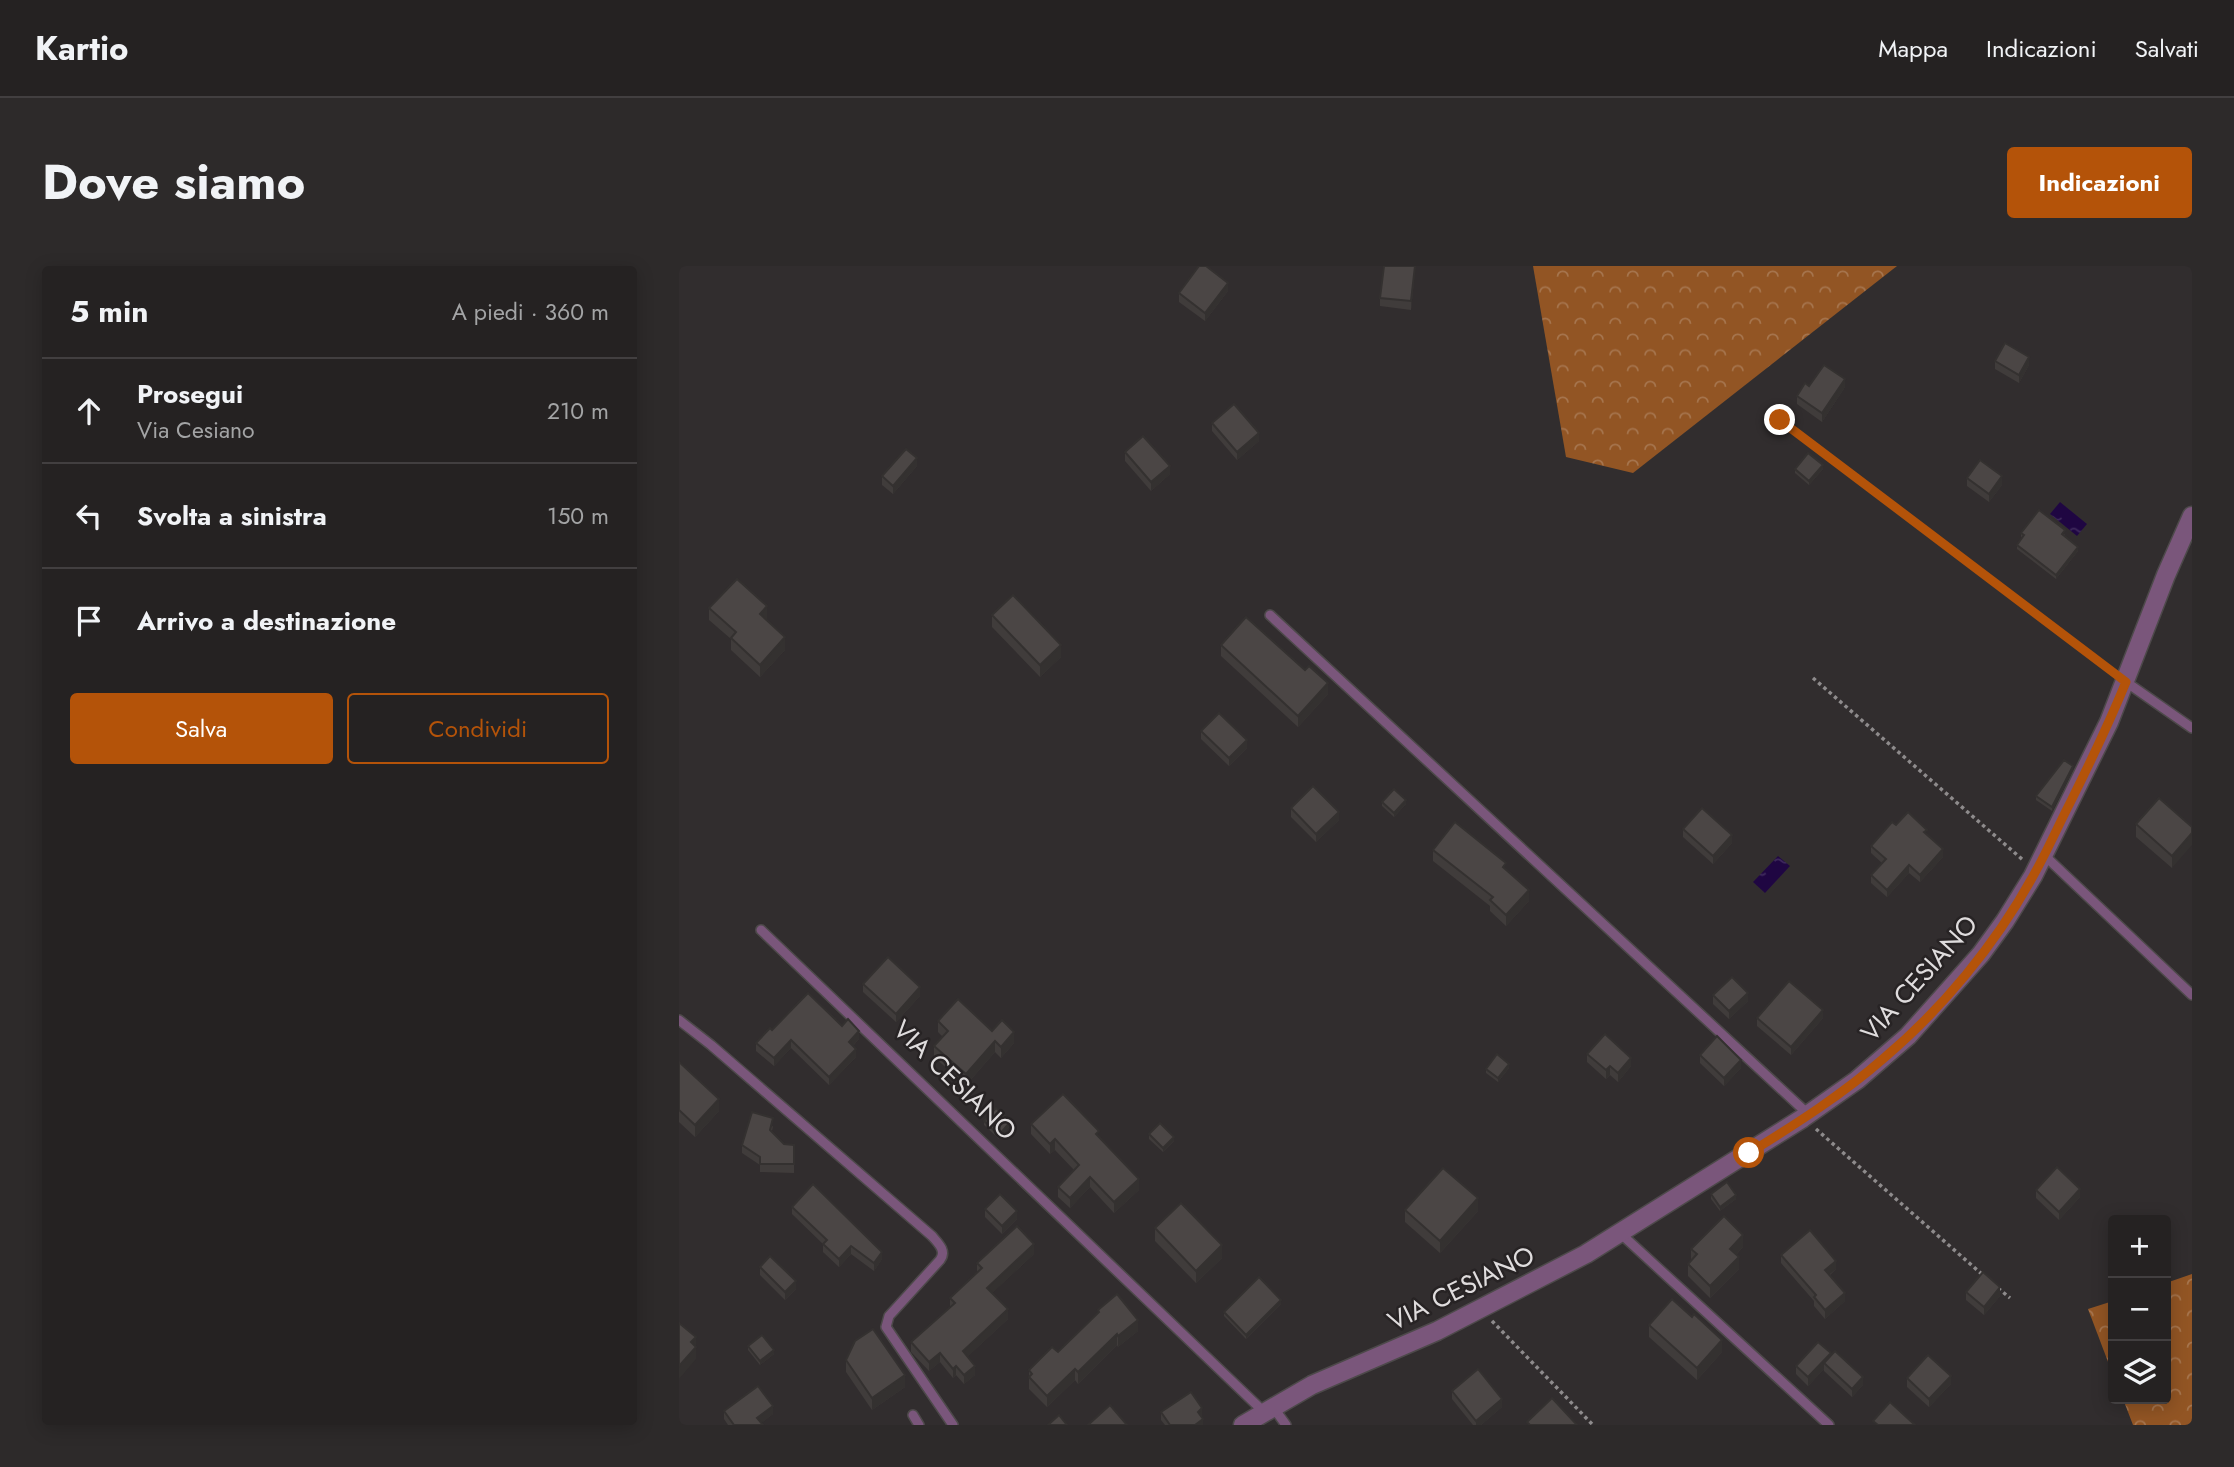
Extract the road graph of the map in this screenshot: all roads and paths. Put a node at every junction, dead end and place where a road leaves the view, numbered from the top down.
1 (1780, 420) dead end
2 (2192, 516) edge
3 (1270, 615) dead end
4 (1813, 678) dead end
5 (2126, 682) junction
6 (2192, 728) edge
7 (2040, 863) junction
8 (761, 930) dead end
9 (2192, 995) edge
10 (679, 1020) edge
11 (1806, 1116) junction
12 (1620, 1233) junction
13 (2010, 1298) dead end
14 (1482, 1310) junction
15 (1269, 1410) junction
16 (913, 1415) dead end
17 (919, 1425) edge
18 (953, 1425) edge
19 (1243, 1425) edge
20 (1286, 1425) edge
21 (1593, 1425) edge
22 (1829, 1425) edge

1 - 5 path
2 - 5 street, VIA CESIANO
3 - 11 lane
4 - 7 path
5 - 6 lane
5 - 7 street, VIA CESIANO
7 - 9 lane
7 - 11 street, VIA CESIANO
8 - 15 lane, VIA CESIANO
10 - 18 lane
11 - 12 street, VIA CESIANO
11 - 13 path
12 - 14 street, VIA CESIANO
12 - 22 lane
14 - 15 street, VIA CESIANO
14 - 21 path
15 - 19 street, VIA CESIANO
15 - 20 lane
16 - 17 lane

